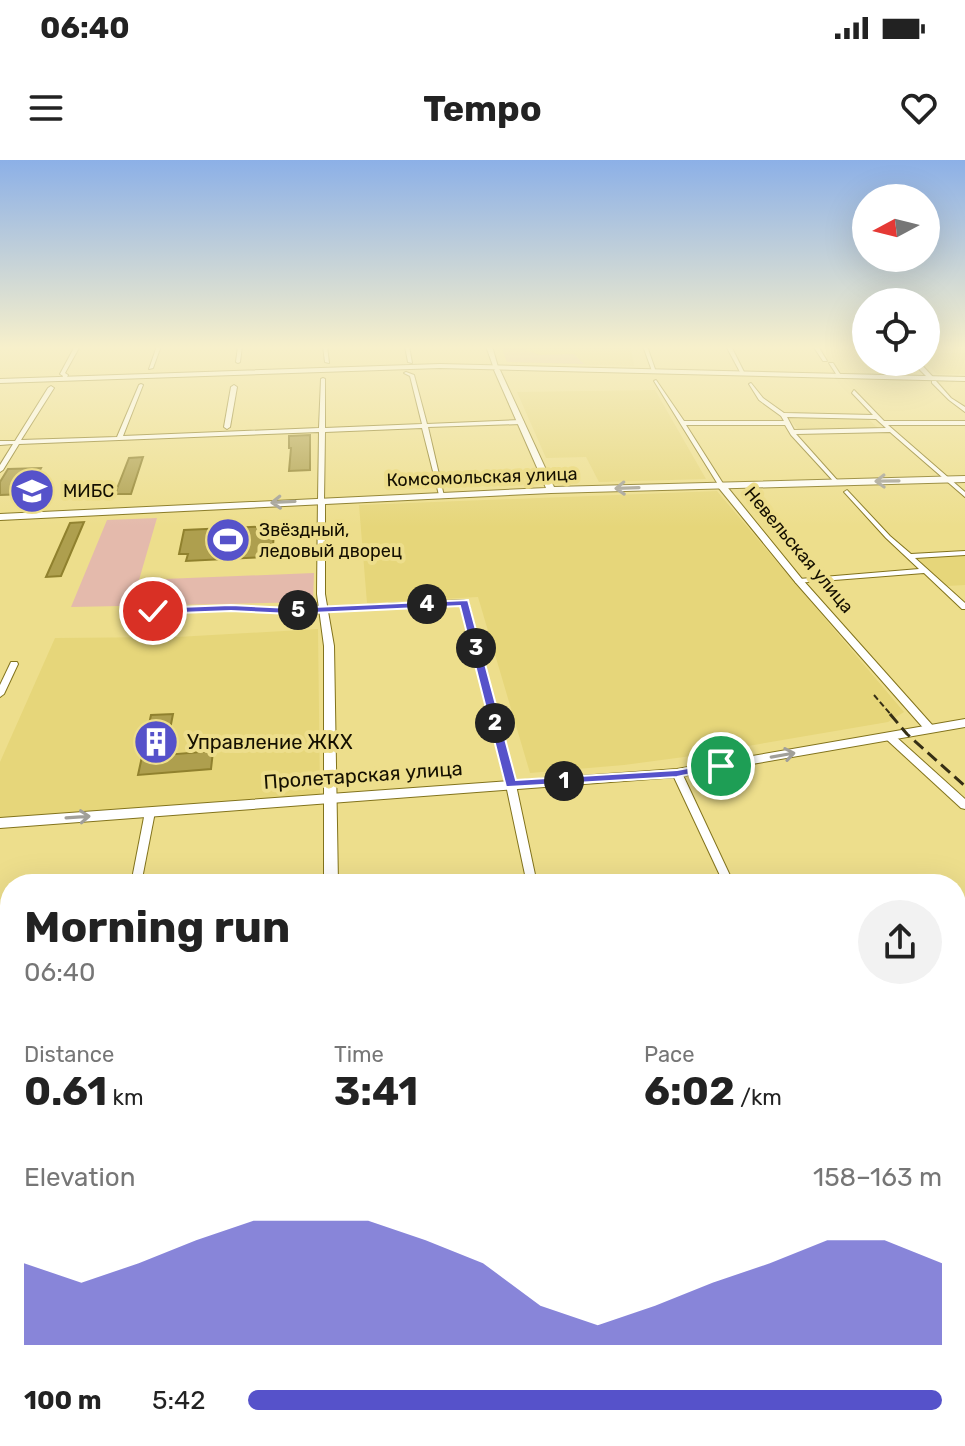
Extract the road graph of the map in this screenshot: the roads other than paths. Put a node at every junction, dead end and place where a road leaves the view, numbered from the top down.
1 (40, 406) edge
2 (132, 406) edge
3 (231, 406) edge
4 (324, 406) edge
5 (419, 406) edge
6 (514, 406) edge
7 (671, 406) edge
8 (771, 406) edge
9 (866, 406) edge
10 (783, 415) junction
11 (876, 417) junction
12 (521, 422) junction
13 (682, 423) junction
14 (787, 423) junction
15 (883, 423) junction
16 (965, 423) edge
17 (424, 425) junction
18 (227, 427) junction
19 (324, 430) junction
20 (892, 430) junction
21 (793, 432) junction
22 (239, 434) junction
23 (211, 435) junction
24 (119, 439) junction
25 (18, 442) junction
26 (0, 443) edge
27 (0, 470) edge
28 (965, 479) edge
29 (947, 480) junction
30 (836, 482) junction
31 (721, 485) junction
32 (551, 490) junction
33 (847, 492) dead end
34 (442, 495) junction
35 (965, 495) edge
36 (321, 500) junction
37 (0, 517) edge
38 (965, 553) edge
39 (911, 556) junction
40 (926, 571) junction
41 (799, 581) junction
42 (965, 607) edge
43 (323, 608) junction
44 (153, 611) dead end
45 (14, 664) dead end
46 (0, 694) edge
47 (965, 723) edge
48 (930, 729) junction
49 (890, 737) junction
50 (677, 773) junction
51 (511, 785) junction
52 (330, 797) junction
53 (965, 805) edge
54 (150, 812) junction
55 (0, 823) edge
56 (138, 874) edge
57 (331, 874) edge
58 (530, 874) edge
59 (724, 874) edge

1 - 25 street
2 - 24 street
3 - 18 street
4 - 19 street
5 - 17 street
6 - 12 main road
7 - 13 street, Невельская улица
8 - 10 street
9 - 11 street
10 - 11 street
10 - 14 street
11 - 15 street
12 - 17 street
12 - 32 main road
13 - 14 street
13 - 31 street, Невельская улица
14 - 21 street
15 - 16 street
15 - 20 street
17 - 19 street
17 - 34 street
18 - 22 street
18 - 23 street
19 - 22 street
19 - 36 street
20 - 21 street
20 - 29 street
21 - 30 street
22 - 23 street
23 - 24 street
24 - 25 street
25 - 26 street
25 - 27 street
28 - 29 main road, Комсомольская улица
29 -> 30 main road, Комсомольская улица
29 - 35 street
30 - 31 main road, Комсомольская улица
31 -> 32 main road, Комсомольская улица
31 - 41 street, Невельская улица
32 - 34 main road, Комсомольская улица
33 - 39 street
34 - 36 main road, Комсомольская улица
36 -> 37 main road, Комсомольская улица
36 - 43 street
38 - 39 street
39 - 40 street
40 - 41 street
40 - 42 street
41 - 48 street, Невельская улица
43 - 44 street
43 - 51 street
43 - 52 street
45 - 46 street
47 - 48 main road, Пролетарская улица
48 - 49 main road, Пролетарская улица
50 -> 49 main road, Пролетарская улица
49 - 53 street
50 - 51 main road, Пролетарская улица
50 - 59 street
51 - 52 main road, Пролетарская улица
51 - 58 street
52 - 54 main road, Пролетарская улица
52 - 57 street
55 -> 54 main road, Пролетарская улица
54 - 56 street

